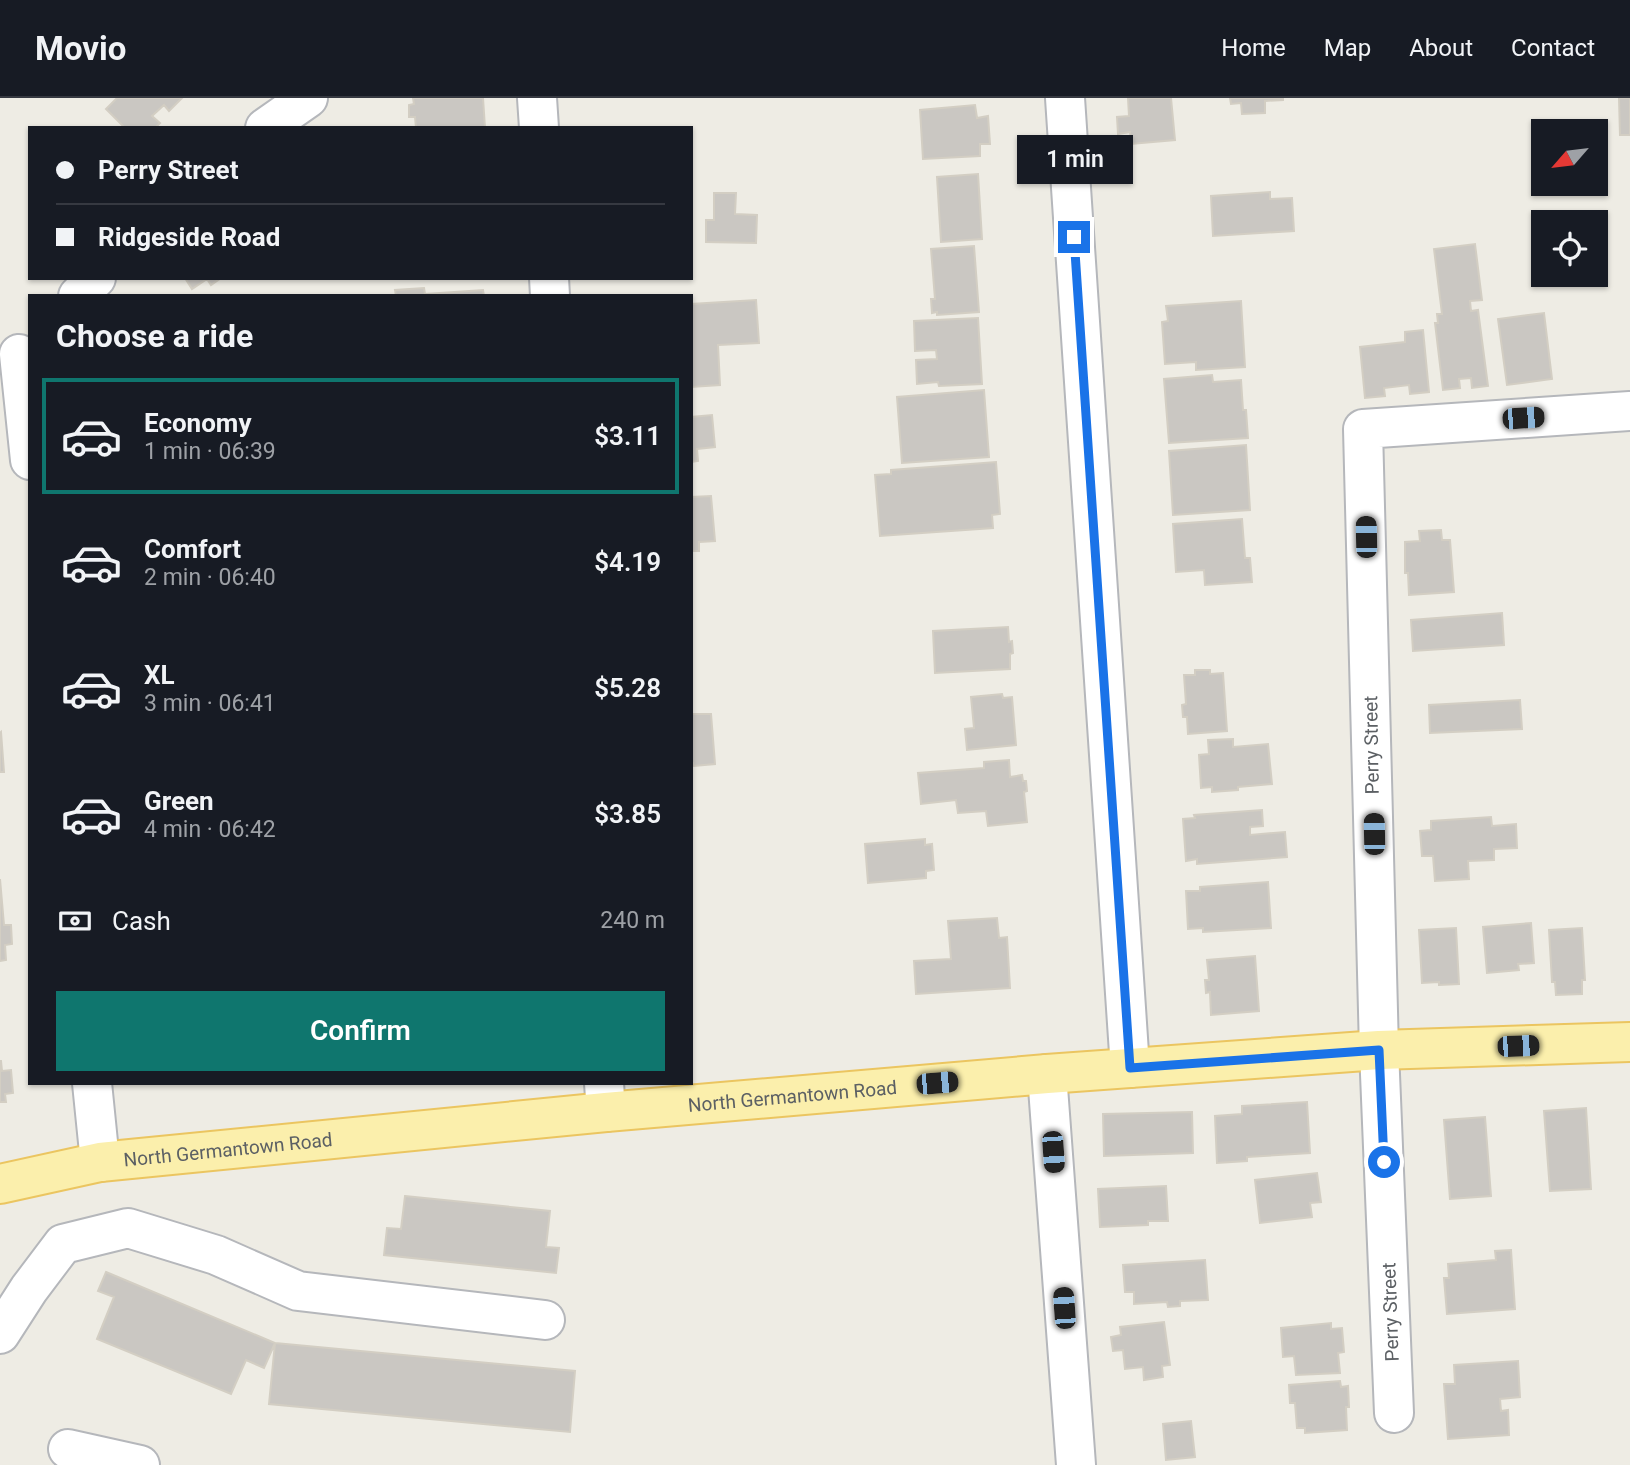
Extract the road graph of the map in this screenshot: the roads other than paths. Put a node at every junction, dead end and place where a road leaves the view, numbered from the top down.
1 (308, 98) edge
2 (537, 98) edge
3 (1065, 98) edge
4 (268, 126) edge
5 (539, 126) edge
6 (94, 280) edge
7 (80, 294) edge
8 (16, 353) edge
9 (1630, 411) edge
10 (28, 445) edge
11 (1630, 1042) edge
12 (1379, 1050) junction
13 (1130, 1068) junction
14 (1047, 1074) junction
15 (92, 1085) edge
16 (605, 1098) edge
17 (100, 1162) junction
18 (0, 1185) edge
19 (545, 1320) dead end
20 (0, 1334) edge
21 (1394, 1413) dead end
22 (68, 1449) dead end
23 (140, 1465) edge
24 (1076, 1465) edge

1 - 4 street
2 - 5 street
3 - 13 street
6 - 7 street
8 - 10 street
9 - 12 street, Perry Street
11 - 12 main road, North Germantown Road
12 - 13 main road, North Germantown Road
12 - 21 street, Perry Street
13 - 14 main road, North Germantown Road
14 - 16 main road, North Germantown Road
14 - 24 street
15 - 17 street
16 - 17 main road, North Germantown Road
17 - 18 main road, North Germantown Road
19 - 20 street
22 - 23 street

